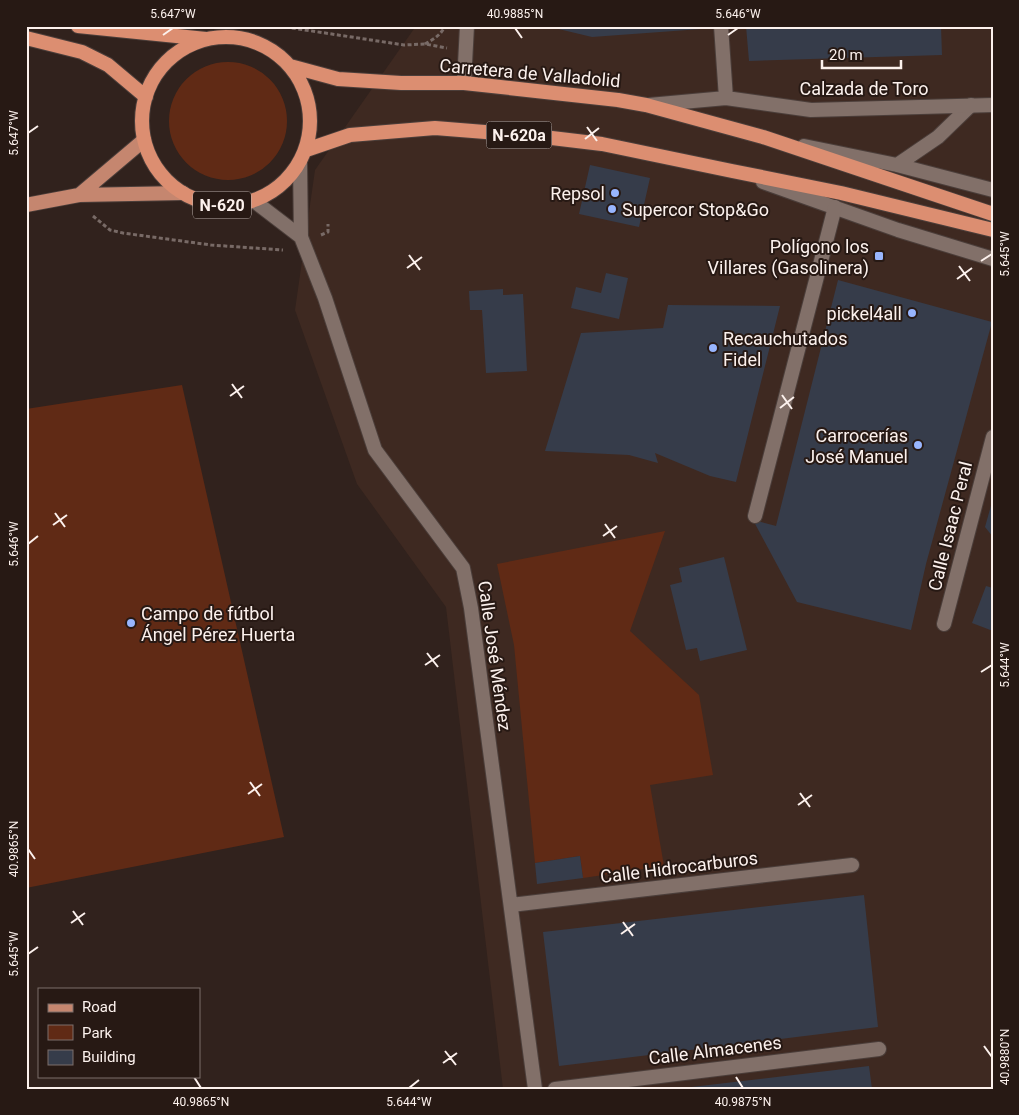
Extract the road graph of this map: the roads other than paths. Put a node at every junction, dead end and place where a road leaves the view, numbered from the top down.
1 (78, 26) edge
2 (467, 26) edge
3 (721, 26) edge
4 (26, 38) edge
5 (207, 39) junction
6 (290, 66) junction
7 (464, 83) junction
8 (146, 97) junction
9 (726, 98) junction
10 (646, 105) junction
11 (993, 105) edge
12 (971, 106) junction
13 (764, 137) junction
14 (144, 140) junction
15 (306, 150) junction
16 (300, 164) junction
17 (897, 166) junction
18 (732, 171) junction
19 (993, 190) edge
20 (183, 193) junction
21 (78, 195) junction
22 (254, 201) junction
23 (26, 205) edge
24 (835, 207) junction
25 (993, 214) edge
26 (993, 230) edge
27 (302, 240) junction
28 (993, 260) edge
29 (993, 437) edge
30 (755, 516) dead end
31 (944, 624) dead end
32 (852, 865) dead end
33 (511, 905) junction
34 (880, 1049) dead end
35 (535, 1089) edge
36 (554, 1089) edge

1 - 5 highway, N-620
2 - 7 street
3 - 9 street
4 - 8 highway
5 - 6 highway, N-620
5 - 8 highway, N-620
6 - 7 highway, Carretera de Valladolid
6 - 15 highway, N-620
7 - 10 highway, Carretera de Valladolid
8 - 14 highway, N-620
9 - 10 street, Calzada de Toro
9 - 12 street, Calzada de Toro
10 - 13 highway, Carretera de Valladolid
11 - 12 street, Calzada de Toro
12 - 17 street
13 - 17 street, Carretera de Valladolid
13 - 25 highway, Carretera de Valladolid
14 - 20 highway, N-620
14 - 21 main road
15 - 16 highway, N-620
15 - 18 highway, N-620a
16 - 22 highway, N-620
16 - 27 street, Calle José Méndez
17 - 19 street, Carretera de Valladolid
18 - 24 street
18 - 26 highway, N-620a
20 - 21 main road
20 - 22 highway, N-620
21 - 23 main road
22 - 27 street
24 - 28 street
24 - 30 street
27 - 33 street, Calle José Méndez
29 - 31 street, Calle Isaac Peral
32 - 33 street, Calle Hidrocarburos
33 - 35 street, Calle José Méndez
34 - 36 street, Calle Almacenes

